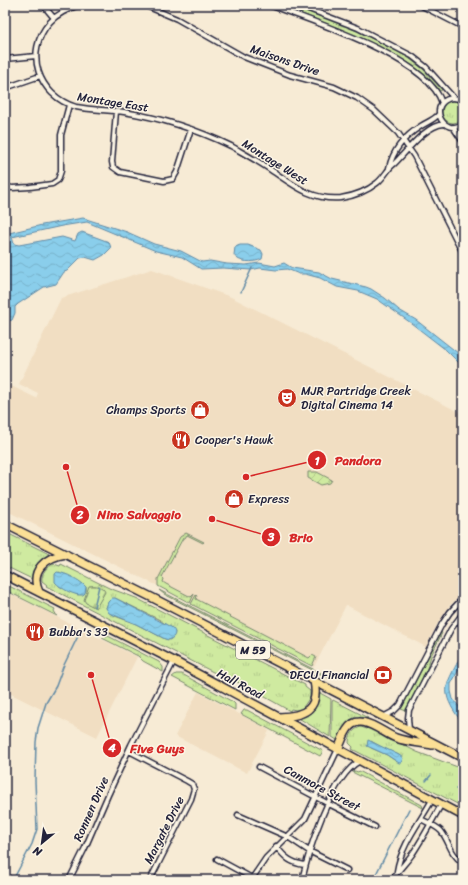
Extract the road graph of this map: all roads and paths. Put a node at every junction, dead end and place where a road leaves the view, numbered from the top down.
1 (43, 5) edge
2 (79, 5) edge
3 (144, 5) edge
4 (269, 5) edge
5 (298, 5) edge
6 (420, 5) edge
7 (54, 18) junction
8 (463, 27) edge
9 (36, 56) junction
10 (5, 59) edge
11 (40, 76) junction
12 (5, 88) edge
13 (453, 98) junction
14 (463, 101) edge
15 (442, 103) junction
16 (69, 105) junction
17 (116, 111) junction
18 (439, 114) junction
19 (444, 124) junction
20 (463, 124) edge
21 (453, 127) junction
22 (191, 129) junction
23 (404, 140) junction
24 (463, 142) edge
25 (409, 148) junction
26 (389, 168) junction
27 (5, 186) edge
28 (463, 253) edge
29 (5, 524) edge
30 (66, 554) junction
31 (5, 575) edge
32 (39, 592) junction
33 (463, 598) edge
34 (463, 613) edge
35 (174, 661) junction
36 (314, 681) junction
37 (279, 717) junction
38 (383, 717) junction
39 (409, 730) junction
40 (440, 747) junction
41 (338, 749) junction
42 (129, 751) junction
43 (463, 758) edge
44 (360, 761) junction
45 (259, 767) dead end
46 (316, 798) junction
47 (432, 800) junction
48 (327, 803) junction
49 (441, 805) junction
50 (238, 815) dead end
51 (463, 816) edge
52 (421, 819) junction
53 (430, 824) junction
54 (375, 827) dead end
55 (288, 836) junction
56 (276, 846) junction
57 (309, 852) junction
58 (217, 859) dead end
59 (463, 863) edge
60 (305, 865) junction
61 (347, 870) dead end
62 (397, 871) junction
63 (252, 879) edge
64 (69, 880) edge
65 (150, 880) edge
66 (302, 880) edge
67 (392, 880) edge

1 - 7 street
2 - 7 street, Montage East
3 - 23 street, Maisons Drive
4 - 15 street
5 - 13 street
6 - 8 street
7 - 9 street, Montage East
9 - 10 street
9 - 11 street, Montage East
11 - 12 street
11 - 16 street, Montage East
13 - 14 street
13 - 15 street
15 - 18 street
16 - 17 street, Montage East
16 - 27 street
17 - 22 street, Montage East
17 - 22 street
18 - 19 street
18 - 23 street, Montage West
19 - 21 street
19 - 25 street, Montage West
20 - 21 street
21 - 24 street
22 - 26 street, Montage West
23 - 25 street, Maisons Drive
23 - 26 street, Montage West
25 - 26 street, Montage West
25 - 28 street, Maisons Drive
29 - 30 highway, M 59
30 - 32 highway
30 - 36 highway, M 59
31 - 32 highway, Hall Road
32 - 35 highway, Hall Road
33 - 38 street
34 - 39 street
35 - 37 highway, Hall Road
35 - 42 street, Ronnen Drive
36 - 37 highway
36 - 38 highway, M 59
37 - 41 highway, Hall Road
38 - 39 highway, M 59
39 - 40 highway, M 59
40 - 41 highway
40 - 43 highway, M 59
41 - 44 highway, Hall Road
41 - 46 street
42 - 64 street, Ronnen Drive
42 - 65 street, Margate Drive
44 - 47 highway, Hall Road
44 - 48 street
45 - 46 street, Canmore Street
46 - 48 street, Canmore Street
46 - 55 street
47 - 49 highway, Hall Road
47 - 52 street
48 - 54 street, Canmore Street
48 - 57 street
49 - 51 highway, Hall Road
49 - 53 street
50 - 55 street
52 - 53 street
52 - 62 street
53 - 59 street
53 - 62 street
55 - 56 street
55 - 57 street
56 - 60 street
56 - 63 street
57 - 60 street
57 - 61 street
58 - 63 street
60 - 66 street
62 - 67 street

